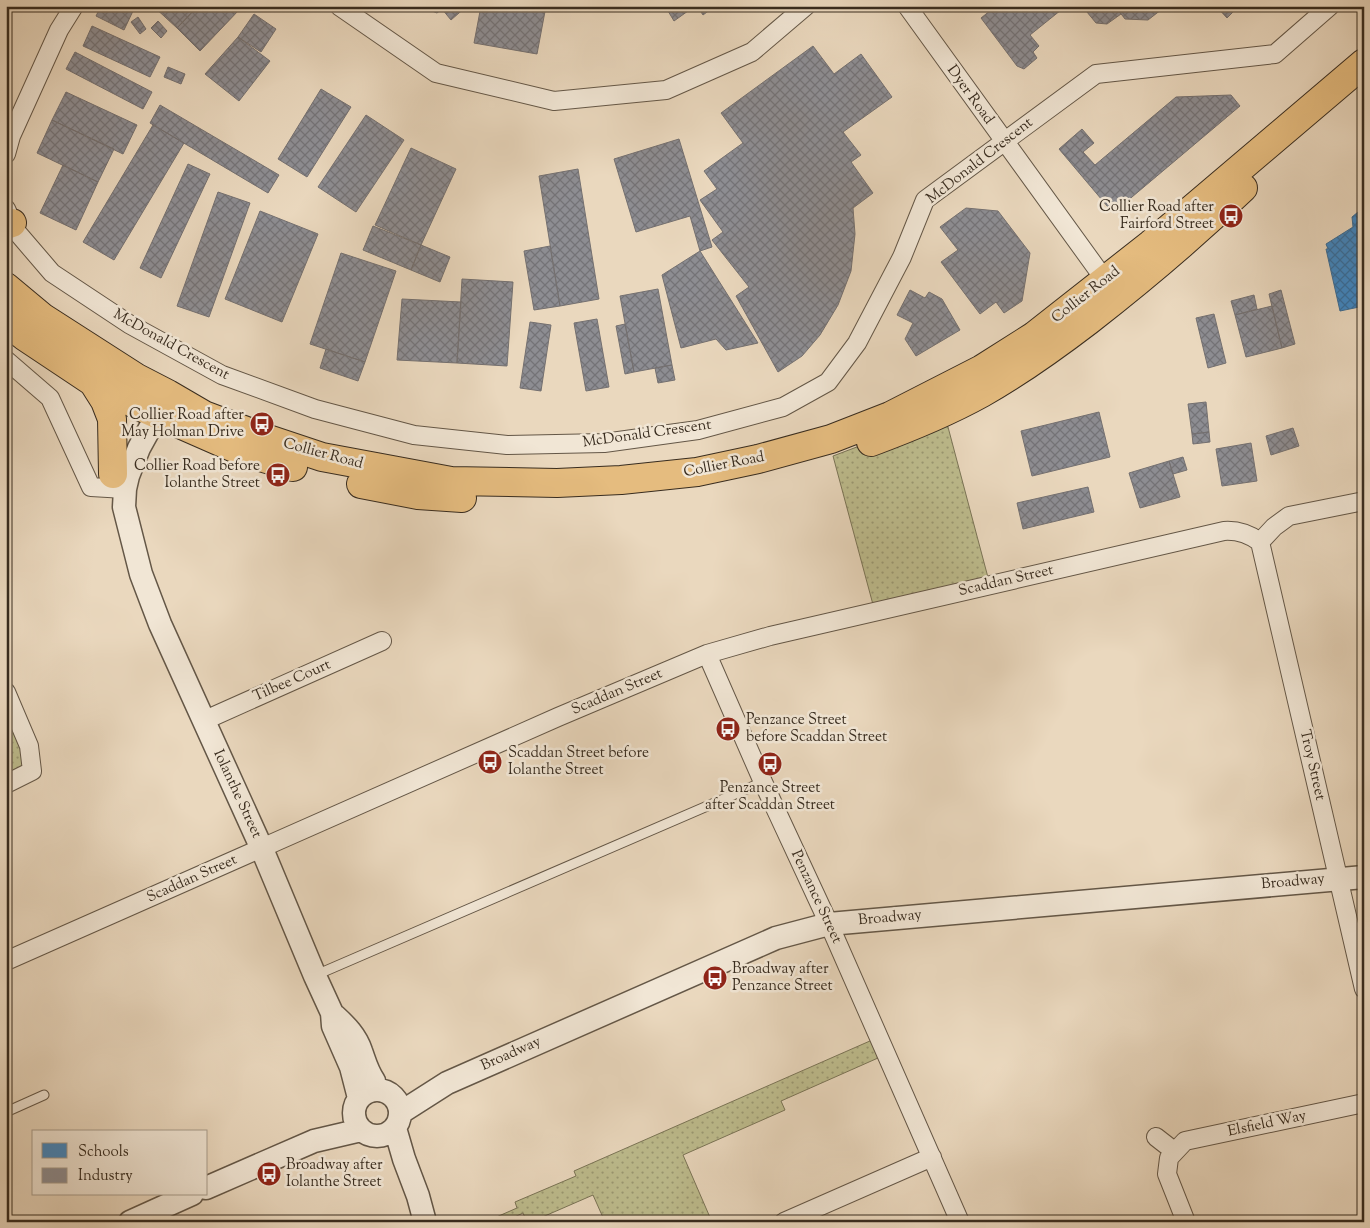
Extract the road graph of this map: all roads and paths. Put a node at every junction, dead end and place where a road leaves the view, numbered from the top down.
1 (74, 6) edge
2 (339, 6) edge
3 (806, 6) edge
4 (907, 6) edge
5 (1330, 6) edge
6 (1364, 63) edge
7 (1364, 84) edge
8 (1004, 141) junction
9 (6, 154) edge
10 (8, 219) edge
11 (1105, 280) junction
12 (6, 287) edge
13 (6, 322) edge
14 (6, 360) edge
15 (93, 382) junction
16 (155, 401) junction
17 (116, 484) junction
18 (1364, 500) edge
19 (1260, 542) junction
20 (382, 641) dead end
21 (707, 654) junction
22 (6, 692) edge
23 (203, 721) junction
24 (763, 782) junction
25 (6, 784) edge
26 (262, 849) junction
27 (1364, 876) edge
28 (1339, 878) junction
29 (829, 924) junction
30 (6, 961) edge
31 (315, 976) junction
32 (1364, 989) edge
33 (44, 1095) dead end
34 (1364, 1103) edge
35 (6, 1112) edge
36 (377, 1113) junction
37 (1156, 1137) dead end
38 (1174, 1151) junction
39 (932, 1157) junction
40 (208, 1187) edge
41 (188, 1196) edge
42 (130, 1222) edge
43 (425, 1222) edge
44 (784, 1222) edge
45 (960, 1222) edge
46 (1186, 1222) edge

1 - 9 street
2 - 3 street
4 - 8 street, Dyer Road
5 - 8 street, McDonald Crescent
6 - 11 main road, Collier Road
7 - 16 main road, Collier Road
8 - 10 street, McDonald Crescent
8 - 11 street, Dyer Road
11 - 16 main road, Collier Road
12 - 16 main road, Collier Road
13 - 15 main road, Collier Road
14 - 17 street
15 - 16 main road, Collier Road
15 - 17 main road
16 - 17 street, Iolanthe Street
17 - 23 street, Iolanthe Street
18 - 19 street
19 - 21 street, Scaddan Street
19 - 28 street, Troy Street
20 - 23 street, Tilbee Court
21 - 24 street, Penzance Street
21 - 26 street, Scaddan Street
22 - 25 street
23 - 26 street, Iolanthe Street
24 - 29 street, Penzance Street
24 - 31 lane
26 - 30 street, Scaddan Street
26 - 31 street, Iolanthe Street
27 - 28 street, Broadway
28 - 29 street, Broadway
28 - 32 street, Troy Street
29 - 36 street, Broadway
29 - 39 street, Penzance Street
31 - 36 street, Iolanthe Street
33 - 35 lane
34 - 38 street, Elsfield Way
36 - 40 street, Broadway
36 - 43 street, Iolanthe Street
37 - 38 street
38 - 46 street
39 - 44 street
39 - 45 street, Penzance Street
41 - 42 street

